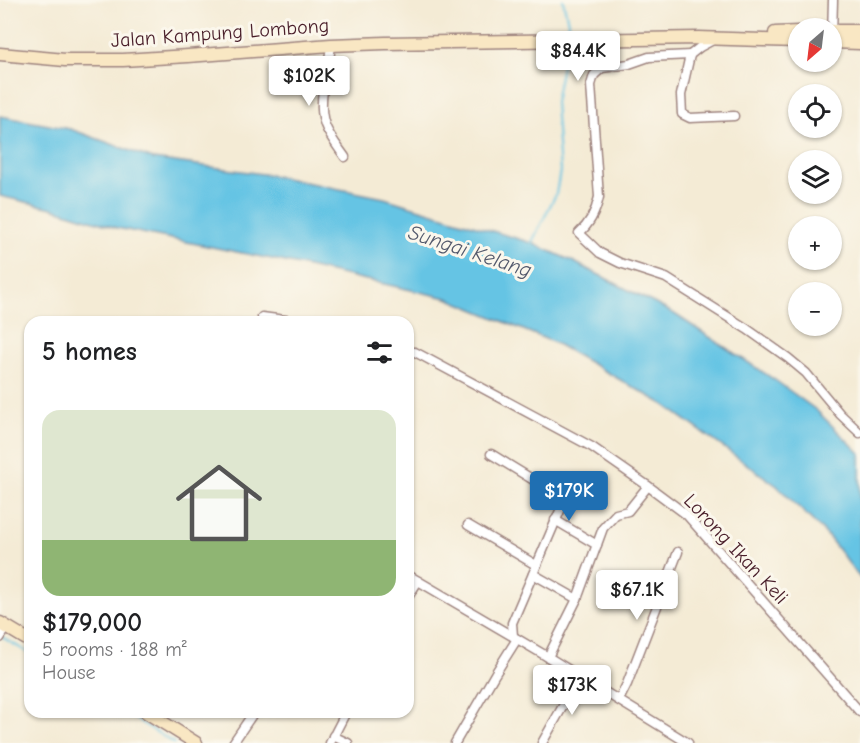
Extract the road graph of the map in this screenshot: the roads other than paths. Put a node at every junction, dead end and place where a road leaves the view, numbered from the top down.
1 (833, 0) edge
2 (832, 18) edge
3 (860, 31) edge
4 (788, 32) edge
5 (842, 34) edge
6 (699, 38) junction
7 (716, 39) junction
8 (842, 39) edge
9 (788, 41) edge
10 (860, 43) edge
11 (331, 45) junction
12 (0, 54) edge
13 (690, 55) junction
14 (734, 116) dead end
15 (345, 157) dead end
16 (414, 352) edge
17 (860, 433) edge
18 (491, 454) dead end
19 (648, 486) junction
20 (555, 520) junction
21 (468, 525) dead end
22 (597, 545) junction
23 (678, 552) dead end
24 (535, 569) junction
25 (414, 578) edge
26 (418, 580) junction
27 (414, 587) edge
28 (577, 599) junction
29 (3, 630) edge
30 (515, 638) junction
31 (24, 639) edge
32 (548, 657) junction
33 (580, 676) junction
34 (619, 700) junction
35 (860, 711) edge
36 (155, 718) edge
37 (250, 718) edge
38 (343, 718) edge
39 (332, 740) edge
40 (195, 743) edge
41 (232, 743) edge
42 (348, 743) edge
43 (454, 743) edge
44 (542, 743) edge
45 (688, 743) edge

1 - 2 street
3 - 5 street
4 - 6 street
6 - 7 street
6 - 11 street, Jalan Kampung Lombong
7 - 9 street
7 - 13 street
8 - 10 street
11 - 12 street, Jalan Kampung Lombong
11 - 15 street
13 - 14 street
13 - 17 street
16 - 19 street, Lorong Ikan Keli
18 - 20 street
19 - 22 street
19 - 35 street, Lorong Ikan Keli
20 - 22 street
20 - 24 street
21 - 24 street
22 - 28 street
23 - 34 street
24 - 28 street
24 - 30 street
25 - 26 street
26 - 27 street
26 - 30 street
28 - 32 street
29 - 31 street
30 - 32 street
30 - 43 street
32 - 33 street
33 - 34 street
33 - 44 street
34 - 45 street
36 - 40 street
37 - 41 street
38 - 39 street
39 - 42 street

